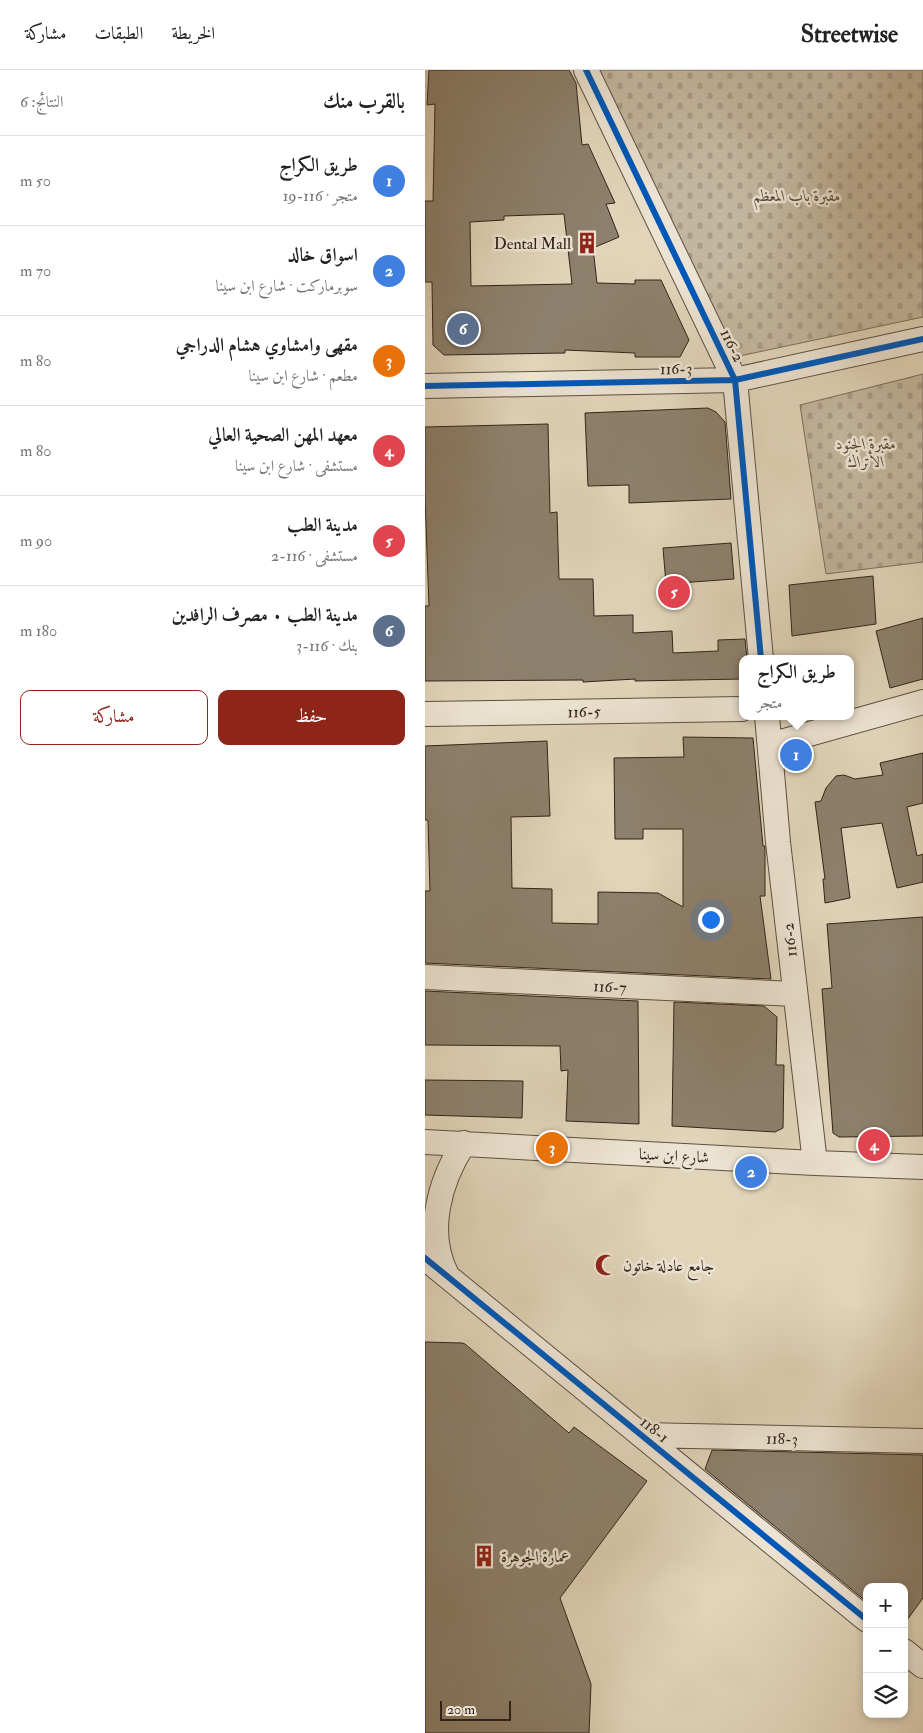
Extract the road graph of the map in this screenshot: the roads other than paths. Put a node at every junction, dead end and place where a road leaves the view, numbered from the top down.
1 (587, 70) edge
2 (923, 339) edge
3 (735, 380) junction
4 (425, 386) edge
5 (761, 655) edge
6 (923, 702) edge
7 (739, 709) edge
8 (425, 714) edge
9 (767, 720) edge
10 (770, 745) junction
11 (425, 977) edge
12 (795, 994) junction
13 (425, 1142) edge
14 (464, 1144) junction
15 (815, 1163) junction
16 (923, 1167) edge
17 (425, 1258) edge
18 (425, 1277) edge
19 (449, 1279) junction
20 (641, 1435) junction
21 (923, 1441) edge
22 (863, 1617) edge
23 (908, 1654) edge
24 (923, 1666) edge

1 - 3 street, 116-2
2 - 3 street, 116-3
3 - 4 street, 116-3
3 - 5 street, 116-2
6 - 10 street
7 - 8 street, 116-5
9 - 10 street, 116-2
10 - 12 street, 116-2
11 - 12 street, 116-7
12 - 15 street, 116-2
13 - 14 street, شارع ابن سينا
14 - 15 street, شارع ابن سينا
14 - 19 street, 118-1
15 - 16 street, شارع ابن سينا
17 - 19 street, 118-1
18 - 19 street
19 - 20 street, 118-1
20 - 21 street, 118-3
20 - 22 street, 118-1
23 - 24 street

